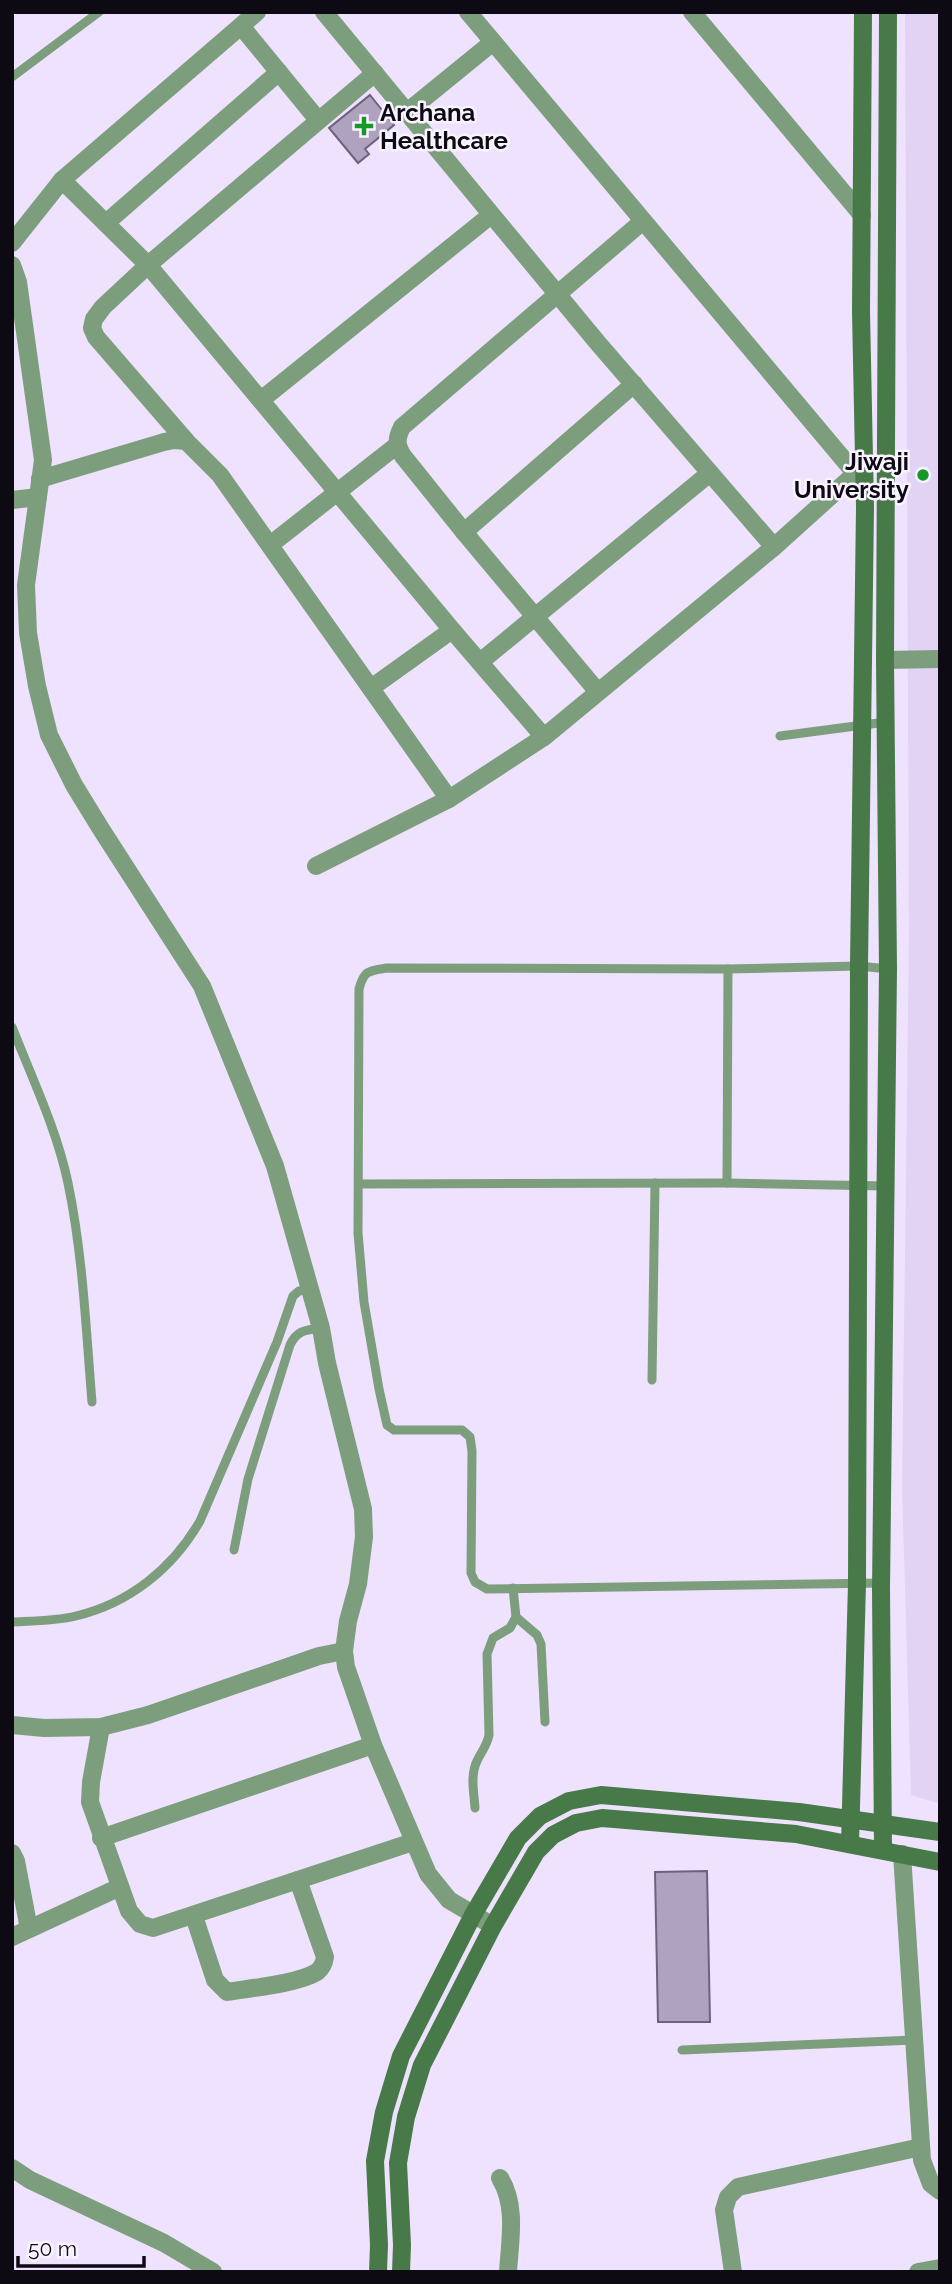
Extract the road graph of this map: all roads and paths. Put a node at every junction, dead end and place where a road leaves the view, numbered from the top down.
1 (99, 12) edge
2 (257, 12) edge
3 (324, 12) edge
4 (468, 12) edge
5 (692, 12) edge
6 (863, 12) edge
7 (888, 12) edge
8 (241, 26) junction
9 (494, 42) junction
10 (279, 72) junction
11 (374, 73) junction
12 (12, 77) edge
13 (407, 112) junction
14 (318, 120) junction
15 (62, 180) junction
16 (491, 215) junction
17 (862, 215) junction
18 (643, 221) junction
19 (106, 223) junction
20 (12, 243) edge
21 (12, 265) edge
22 (148, 265) junction
23 (559, 295) junction
24 (634, 384) junction
25 (261, 400) junction
26 (186, 441) junction
27 (397, 446) junction
28 (860, 469) junction
29 (710, 473) junction
30 (39, 488) junction
31 (337, 491) junction
32 (12, 500) edge
33 (464, 532) junction
34 (270, 545) junction
35 (774, 547) junction
36 (535, 617) junction
37 (452, 630) junction
38 (940, 659) edge
39 (885, 660) junction
40 (480, 663) junction
41 (371, 688) junction
42 (598, 692) junction
43 (886, 722) junction
44 (863, 724) junction
45 (780, 736) dead end
46 (544, 737) junction
47 (449, 799) junction
48 (316, 866) dead end
49 (859, 966) junction
50 (728, 969) junction
51 (888, 969) junction
52 (12, 1027) edge
53 (655, 1183) junction
54 (727, 1183) junction
55 (359, 1184) junction
56 (859, 1185) junction
57 (886, 1186) junction
58 (310, 1289) junction
59 (321, 1328) junction
60 (652, 1380) dead end
61 (92, 1402) dead end
62 (234, 1550) dead end
63 (856, 1583) junction
64 (881, 1583) junction
65 (513, 1588) junction
66 (516, 1616) junction
67 (12, 1622) edge
68 (344, 1651) junction
69 (545, 1722) dead end
70 (12, 1725) edge
71 (101, 1727) junction
72 (373, 1745) junction
73 (475, 1808) dead end
74 (850, 1819) junction
75 (883, 1825) junction
76 (940, 1832) edge
77 (101, 1838) junction
78 (413, 1842) junction
79 (850, 1844) junction
80 (883, 1850) junction
81 (12, 1853) edge
82 (902, 1854) junction
83 (940, 1862) edge
84 (16, 1878) edge
85 (298, 1880) junction
86 (120, 1887) junction
87 (473, 1915) junction
88 (194, 1916) junction
89 (493, 1926) junction
90 (29, 1929) junction
91 (12, 1937) edge
92 (914, 2040) junction
93 (682, 2050) dead end
94 (384, 2112) junction
95 (406, 2117) junction
96 (921, 2147) junction
97 (12, 2168) edge
98 (500, 2178) dead end
99 (940, 2191) edge
100 (940, 2268) edge
101 (213, 2272) edge
102 (378, 2272) edge
103 (401, 2272) edge
104 (508, 2272) edge
105 (733, 2272) edge
106 (918, 2272) edge

1 - 12 lane
2 - 8 street
3 - 11 street
4 - 9 street
5 - 17 street
6 - 17 main road
7 - 39 main road
8 - 10 street
8 - 15 street
9 - 13 street
9 - 18 street
10 - 14 street
10 - 19 street
11 - 13 street
11 - 14 street
13 - 16 street
14 - 22 street
15 - 19 street
15 - 20 street
16 - 23 street
16 - 25 street
17 - 28 main road
18 - 23 street
18 - 28 street
19 - 22 street
21 - 30 street
22 - 25 street
22 - 26 street
23 - 24 street
23 - 27 street
24 - 29 street
24 - 33 street
25 - 31 street
26 - 30 street
26 - 34 street
27 - 31 street
27 - 33 street
28 - 35 street
28 - 44 main road
29 - 35 street
29 - 36 street
30 - 32 street
30 - 58 street
31 - 34 street
31 - 37 street
33 - 36 street
34 - 41 street
35 - 42 street
36 - 40 street
36 - 42 street
37 - 40 street
37 - 41 street
38 - 39 street
39 - 43 main road
40 - 46 street
41 - 47 street
42 - 46 street
43 - 44 lane
43 - 51 main road
44 - 45 lane
44 - 49 main road
46 - 47 street
47 - 48 street
49 - 50 lane
49 - 51 lane
49 - 56 main road
50 - 54 lane
50 - 55 lane
51 - 57 main road
52 - 61 lane
53 - 54 lane
53 - 55 lane
53 - 60 lane
54 - 56 lane
55 - 65 lane
56 - 57 lane
56 - 63 main road
57 - 64 main road
58 - 59 street
58 - 67 lane
59 - 62 lane
59 - 68 street
63 - 64 lane
63 - 65 lane
63 - 74 main road
64 - 75 main road
65 - 66 lane
66 - 69 lane
66 - 73 lane
68 - 71 street
68 - 72 street
70 - 71 street
71 - 77 street
72 - 77 street
72 - 78 street
74 - 75 main road
74 - 79 main road
74 - 87 main road
75 - 76 main road
75 - 80 main road
77 - 86 street
78 - 85 street
78 - 87 street
79 - 80 main road
79 - 89 main road
80 - 82 main road
81 - 84 street
82 - 83 main road
82 - 92 street
84 - 90 street
85 - 88 street
85 - 88 street
86 - 88 street
86 - 90 street
87 - 89 street
87 - 94 main road
89 - 95 main road
90 - 91 street
92 - 93 lane
92 - 96 street
94 - 95 main road
94 - 102 main road
95 - 103 main road
96 - 99 street
96 - 105 street
97 - 101 street
98 - 104 street
100 - 106 street

